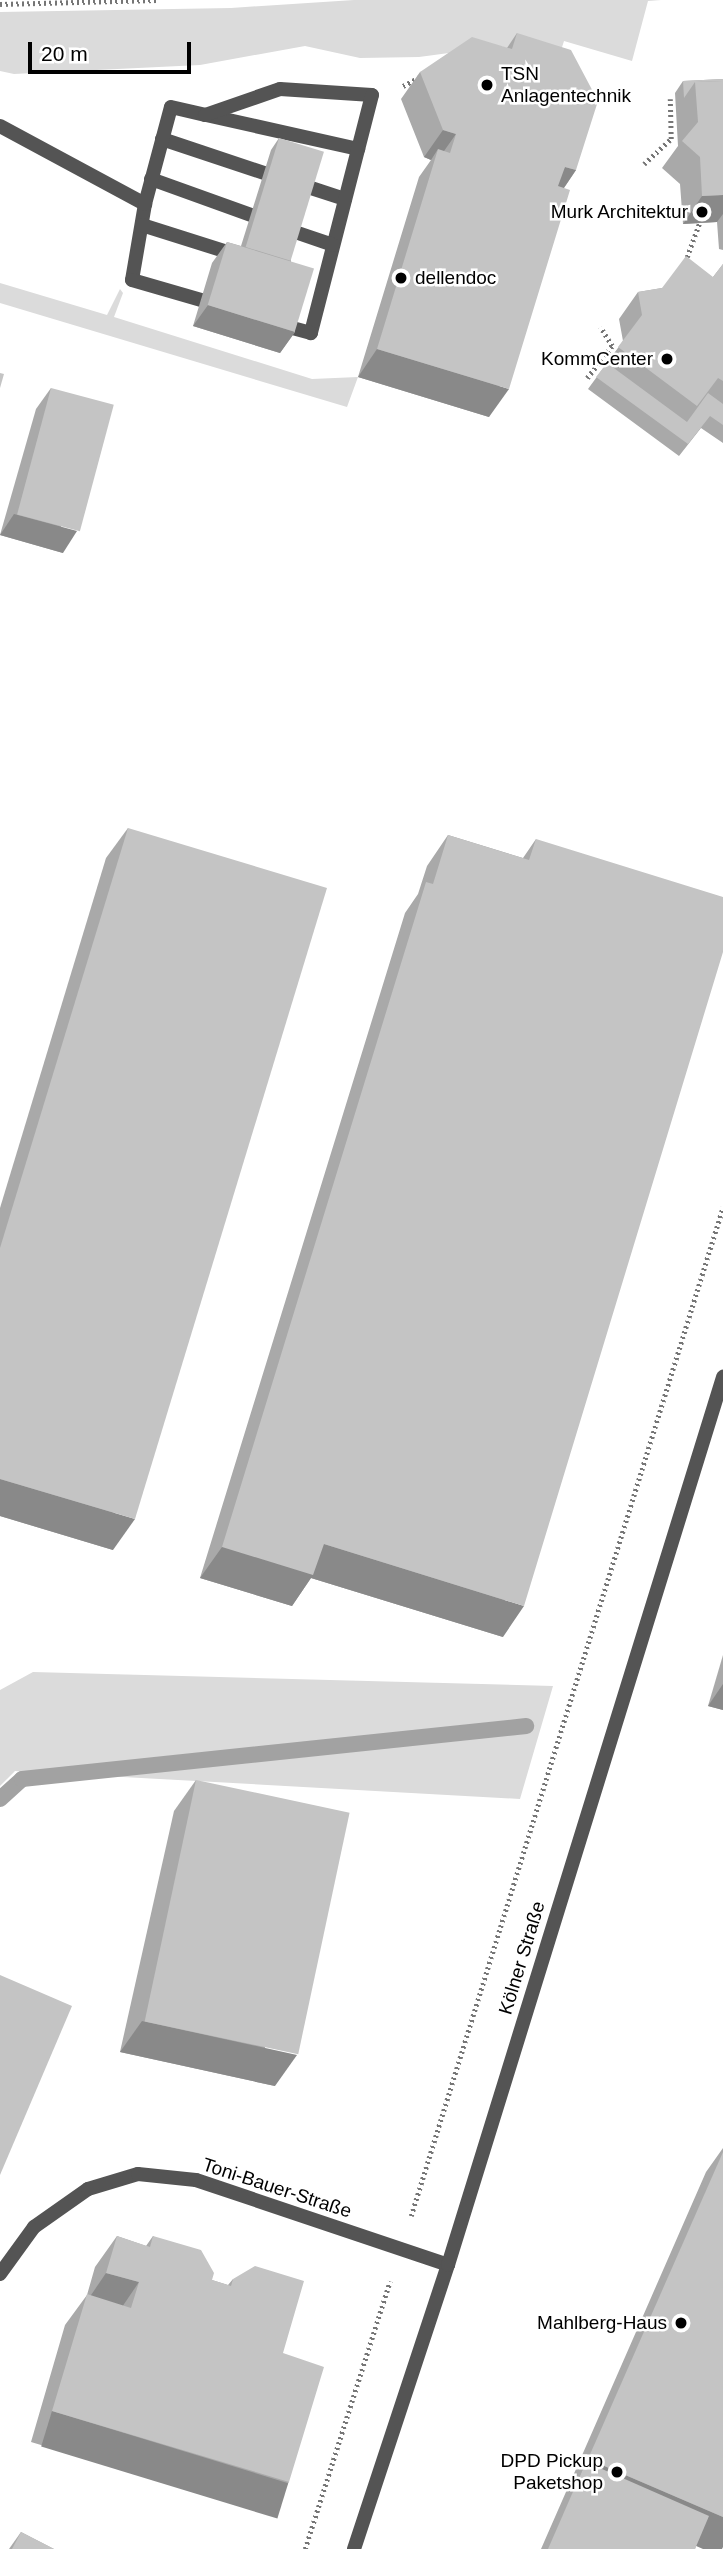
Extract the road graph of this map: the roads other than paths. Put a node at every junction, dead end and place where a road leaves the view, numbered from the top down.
1 (205, 115) junction
2 (0, 126) edge
3 (162, 139) junction
4 (358, 149) junction
5 (264, 173) dead end
6 (151, 179) junction
7 (308, 187) edge
8 (345, 199) junction
9 (145, 204) junction
10 (251, 215) dead end
11 (142, 225) junction
12 (295, 232) edge
13 (333, 245) junction
14 (238, 256) edge
15 (201, 300) dead end
16 (288, 327) edge
17 (723, 1377) edge
18 (448, 2266) junction
19 (0, 2274) edge
20 (354, 2549) edge

1 - 3 street
1 - 4 street
1 - 4 street
2 - 9 street
3 - 5 street
3 - 6 street
4 - 8 street
6 - 9 street
6 - 10 street
7 - 8 street
8 - 13 street
9 - 11 street
11 - 14 street
11 - 15 street
12 - 13 street
13 - 16 street
17 - 18 street, Kölner Straße
18 - 19 street, Toni-Bauer-Straße
18 - 20 street, Kölner Straße

